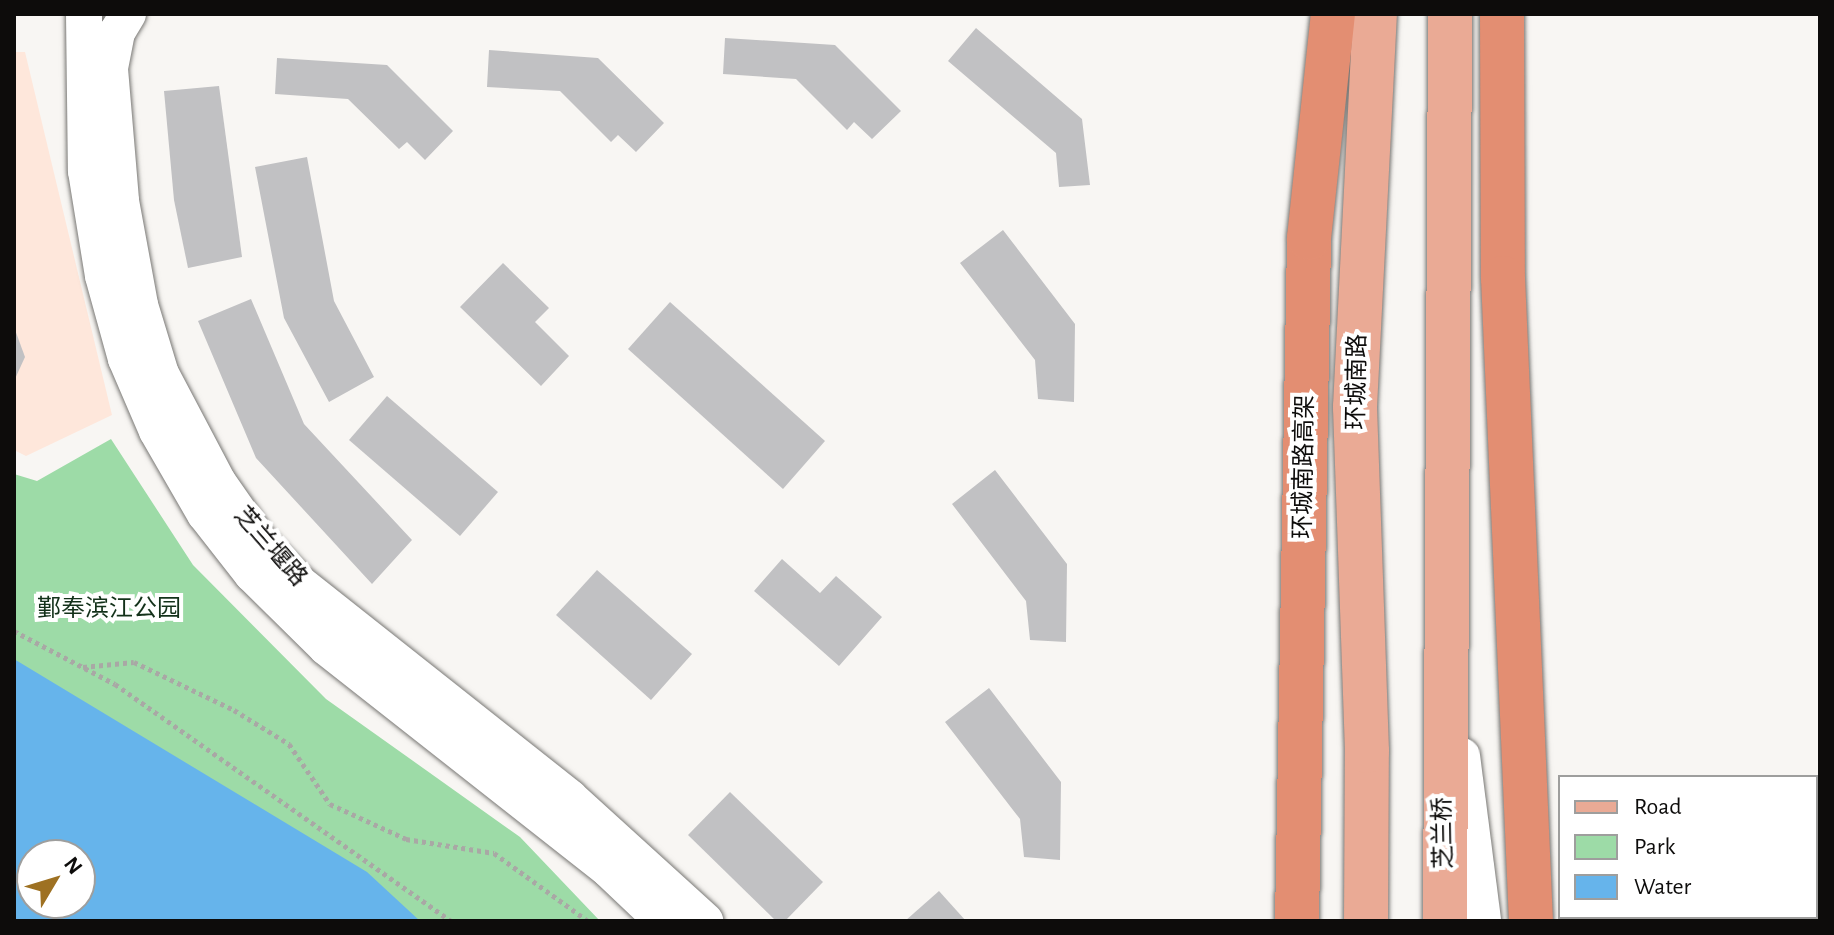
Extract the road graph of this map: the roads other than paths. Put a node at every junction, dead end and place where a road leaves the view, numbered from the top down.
1 (84, 14) edge
2 (128, 14) edge
3 (1333, 14) edge
4 (1375, 14) edge
5 (1450, 14) edge
6 (1502, 14) edge
7 (1443, 614) junction
8 (1367, 751) junction
9 (663, 921) edge
10 (705, 921) edge
11 (1297, 921) edge
12 (1355, 921) edge
13 (1366, 921) edge
14 (1445, 921) edge
15 (1483, 921) edge
16 (1531, 921) edge

1 - 9 street, 芝兰堰路
2 - 10 street, 芝兰堰路
3 - 11 highway, 环城南路高架
4 - 8 main road, 环城南路
5 - 7 main road
6 - 16 highway
7 - 14 main road, 芝兰桥
7 - 15 street
8 - 12 street
8 - 13 main road

